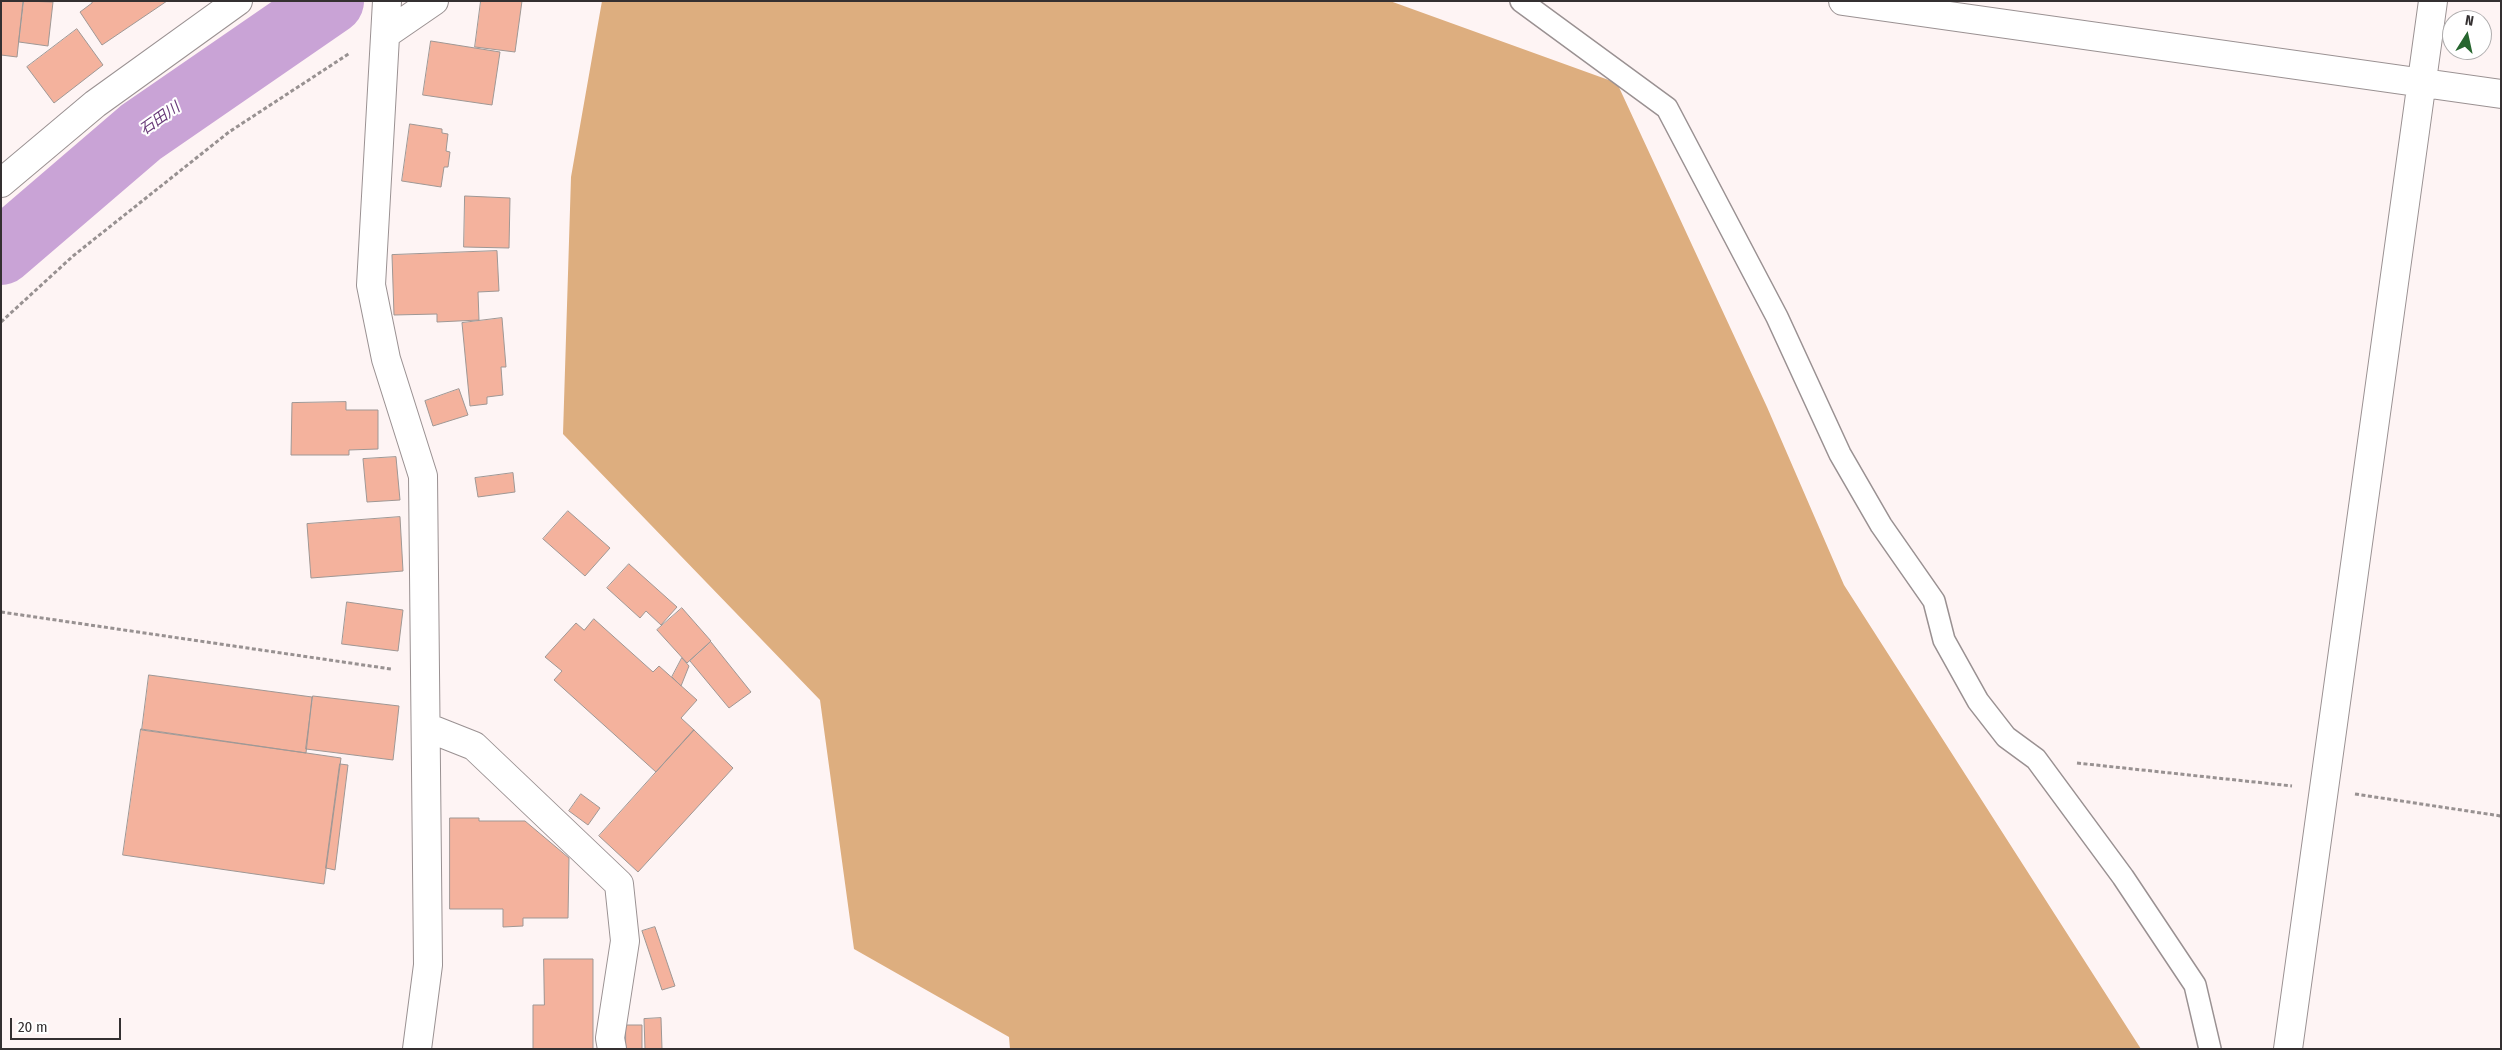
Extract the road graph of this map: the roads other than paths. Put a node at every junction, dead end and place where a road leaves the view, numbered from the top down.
1 (238, 1) edge
2 (434, 1) edge
3 (1520, 1) edge
4 (1844, 1) edge
5 (2433, 1) edge
6 (387, 18) edge
7 (2421, 82) junction
8 (2501, 94) edge
9 (1, 183) edge
10 (426, 727) junction
11 (417, 1049) edge
12 (612, 1049) edge
13 (2210, 1049) edge
14 (2288, 1049) edge

1 - 9 street
2 - 6 street
3 - 13 lane
4 - 7 street
5 - 7 street
6 - 10 street
7 - 8 street
7 - 14 street
10 - 11 street
10 - 12 street

